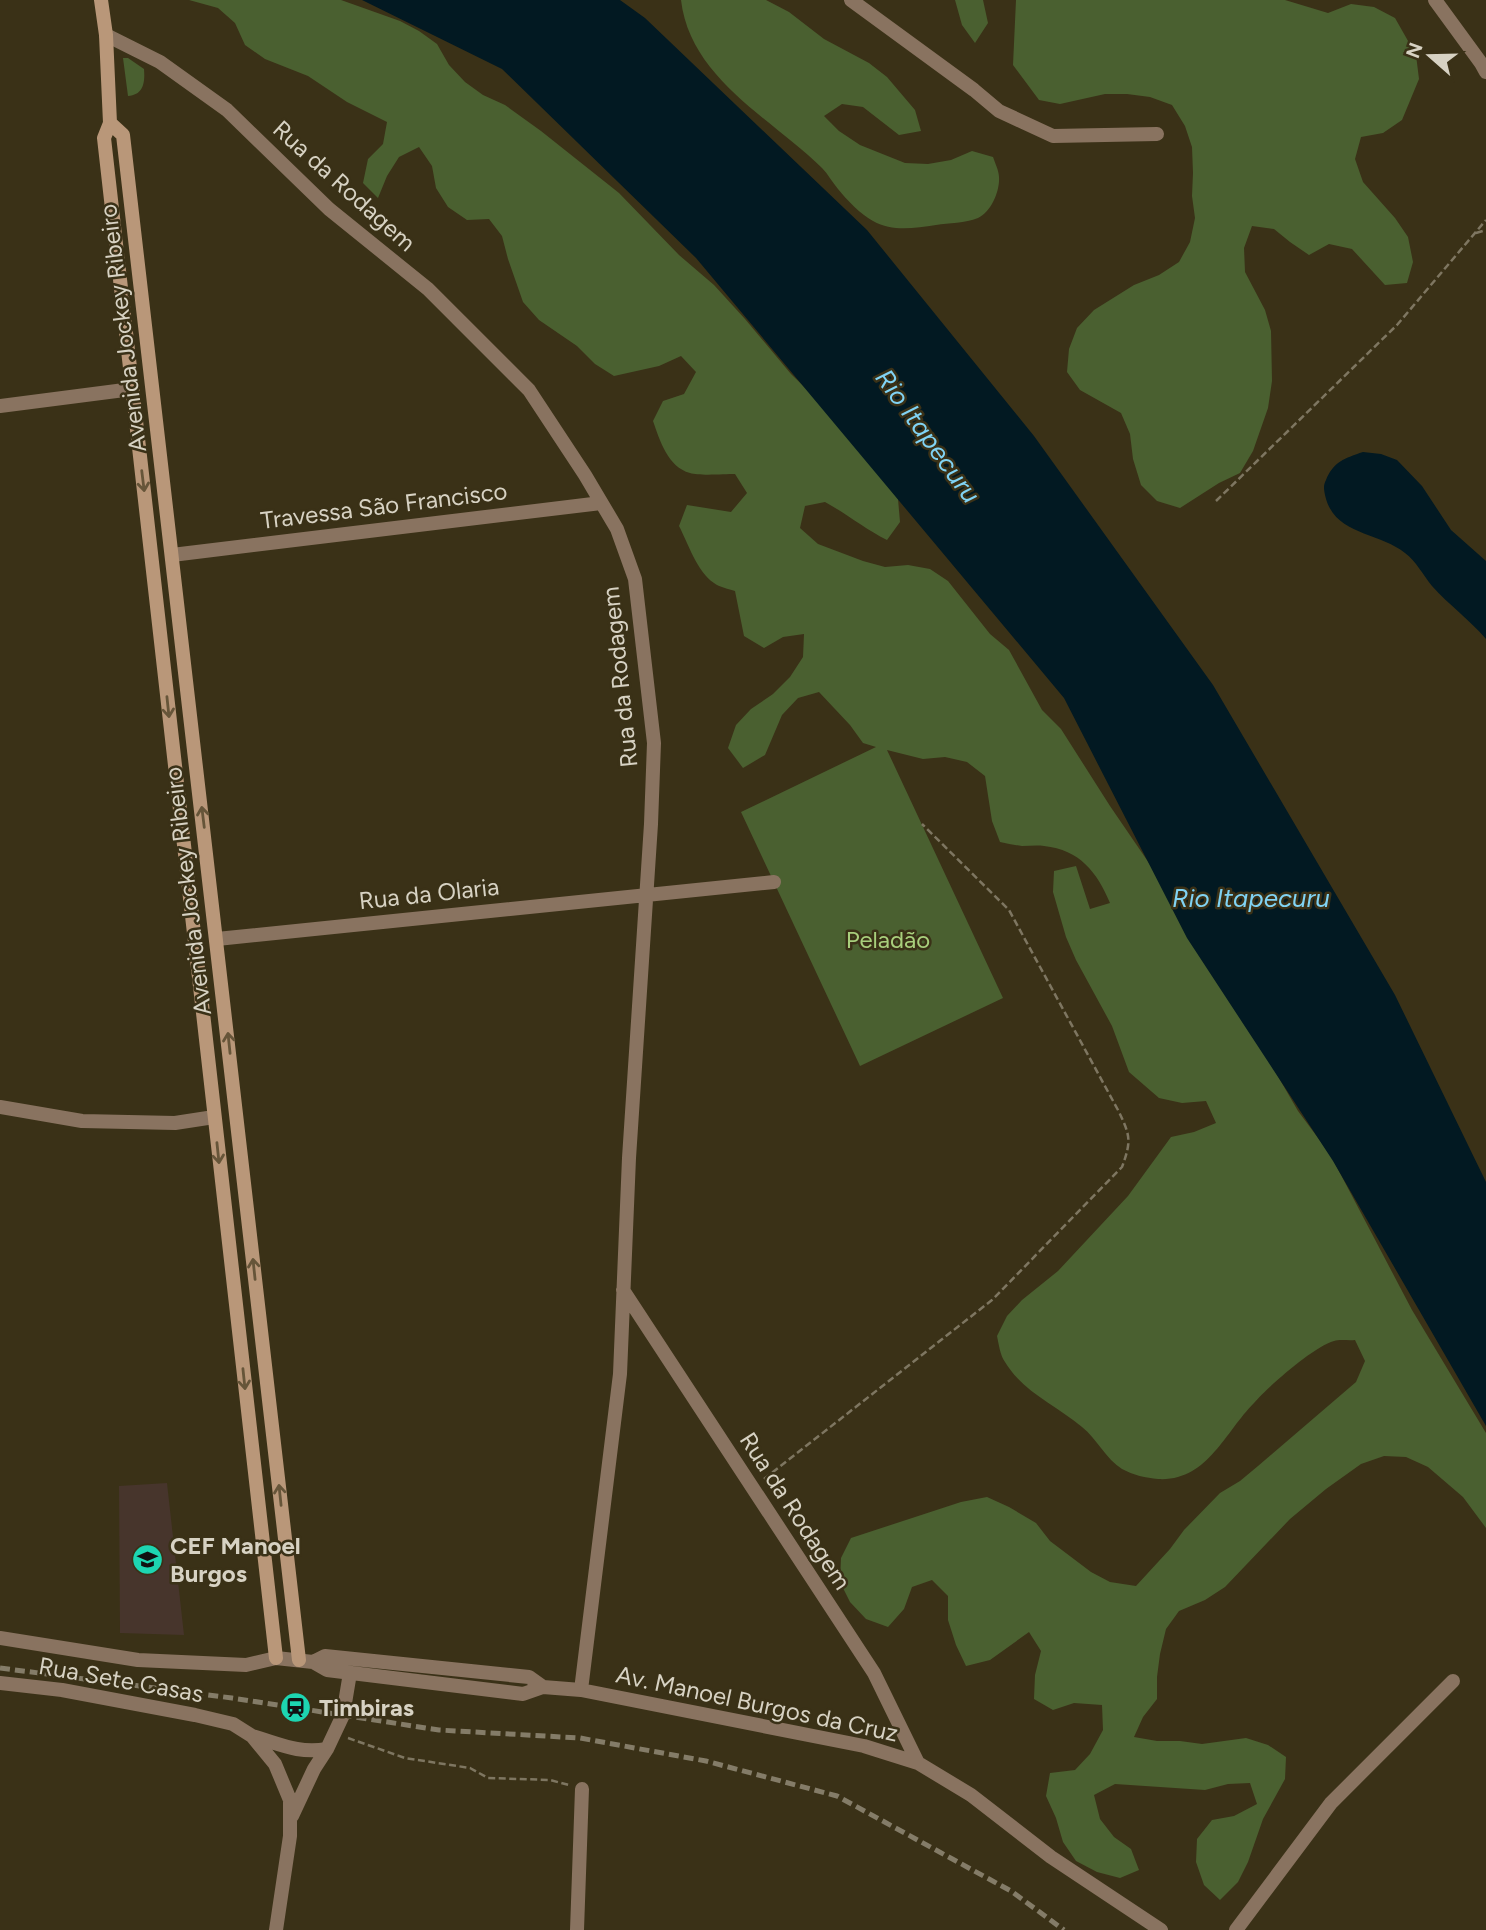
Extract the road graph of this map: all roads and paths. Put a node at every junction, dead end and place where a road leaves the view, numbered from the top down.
1 (102, 0) edge
2 (851, 0) edge
3 (1435, 0) edge
4 (106, 35) junction
5 (1486, 72) edge
6 (110, 122) junction
7 (1157, 134) dead end
8 (1486, 220) edge
9 (1486, 230) edge
10 (1475, 233) junction
11 (132, 389) junction
12 (0, 406) edge
13 (1216, 501) dead end
14 (601, 503) junction
15 (172, 555) junction
16 (922, 824) dead end
17 (774, 882) dead end
18 (646, 895) junction
19 (217, 939) junction
20 (0, 1107) edge
21 (214, 1117) junction
22 (623, 1290) junction
23 (752, 1488) junction
24 (0, 1638) edge
25 (276, 1658) junction
26 (306, 1661) junction
27 (350, 1673) junction
28 (1453, 1681) dead end
29 (0, 1683) edge
30 (543, 1687) junction
31 (581, 1690) junction
32 (333, 1733) junction
33 (252, 1736) junction
34 (327, 1749) junction
35 (918, 1763) junction
36 (582, 1789) joint
37 (290, 1820) junction
38 (276, 1930) edge
39 (577, 1930) edge
40 (1161, 1930) edge
41 (1236, 1930) edge

1 - 4 street, Avenida Jockey Ribeiro
2 - 7 street
3 - 5 street
4 - 6 street, Avenida Jockey Ribeiro
4 - 14 street, Rua da Rodagem
6 - 11 street, Avenida Jockey Ribeiro
6 - 15 street, Avenida Jockey Ribeiro
8 - 10 path
9 - 10 path
10 - 13 path
11 - 12 street
11 -> 21 street, Avenida Jockey Ribeiro
14 - 15 street, Travessa São Francisco
14 - 18 street, Rua da Rodagem
19 -> 15 street, Avenida Jockey Ribeiro
16 - 23 path
17 - 18 street, Rua da Olaria
18 - 19 street, Rua da Olaria
18 - 22 street, Rua da Rodagem
26 -> 19 street, Avenida Jockey Ribeiro
20 - 21 street
21 -> 25 street, Avenida Jockey Ribeiro
22 - 23 street, Rua da Rodagem
22 - 31 street, Rua da Rodagem
23 - 35 street, Rua da Rodagem
24 - 25 street
25 - 26 street
26 - 27 street
26 - 30 street
27 - 30 street
27 - 32 street
28 - 41 street
29 - 33 street, Rua Sete Casas
30 - 31 street, Av. Manoel Burgos da Cruz
31 - 35 street, Av. Manoel Burgos da Cruz
32 - 34 street
32 - 36 path
33 - 34 street
33 - 37 street
34 - 37 street
35 - 40 street, Av. Manoel Burgos da Cruz
36 - 39 street
37 - 38 street

